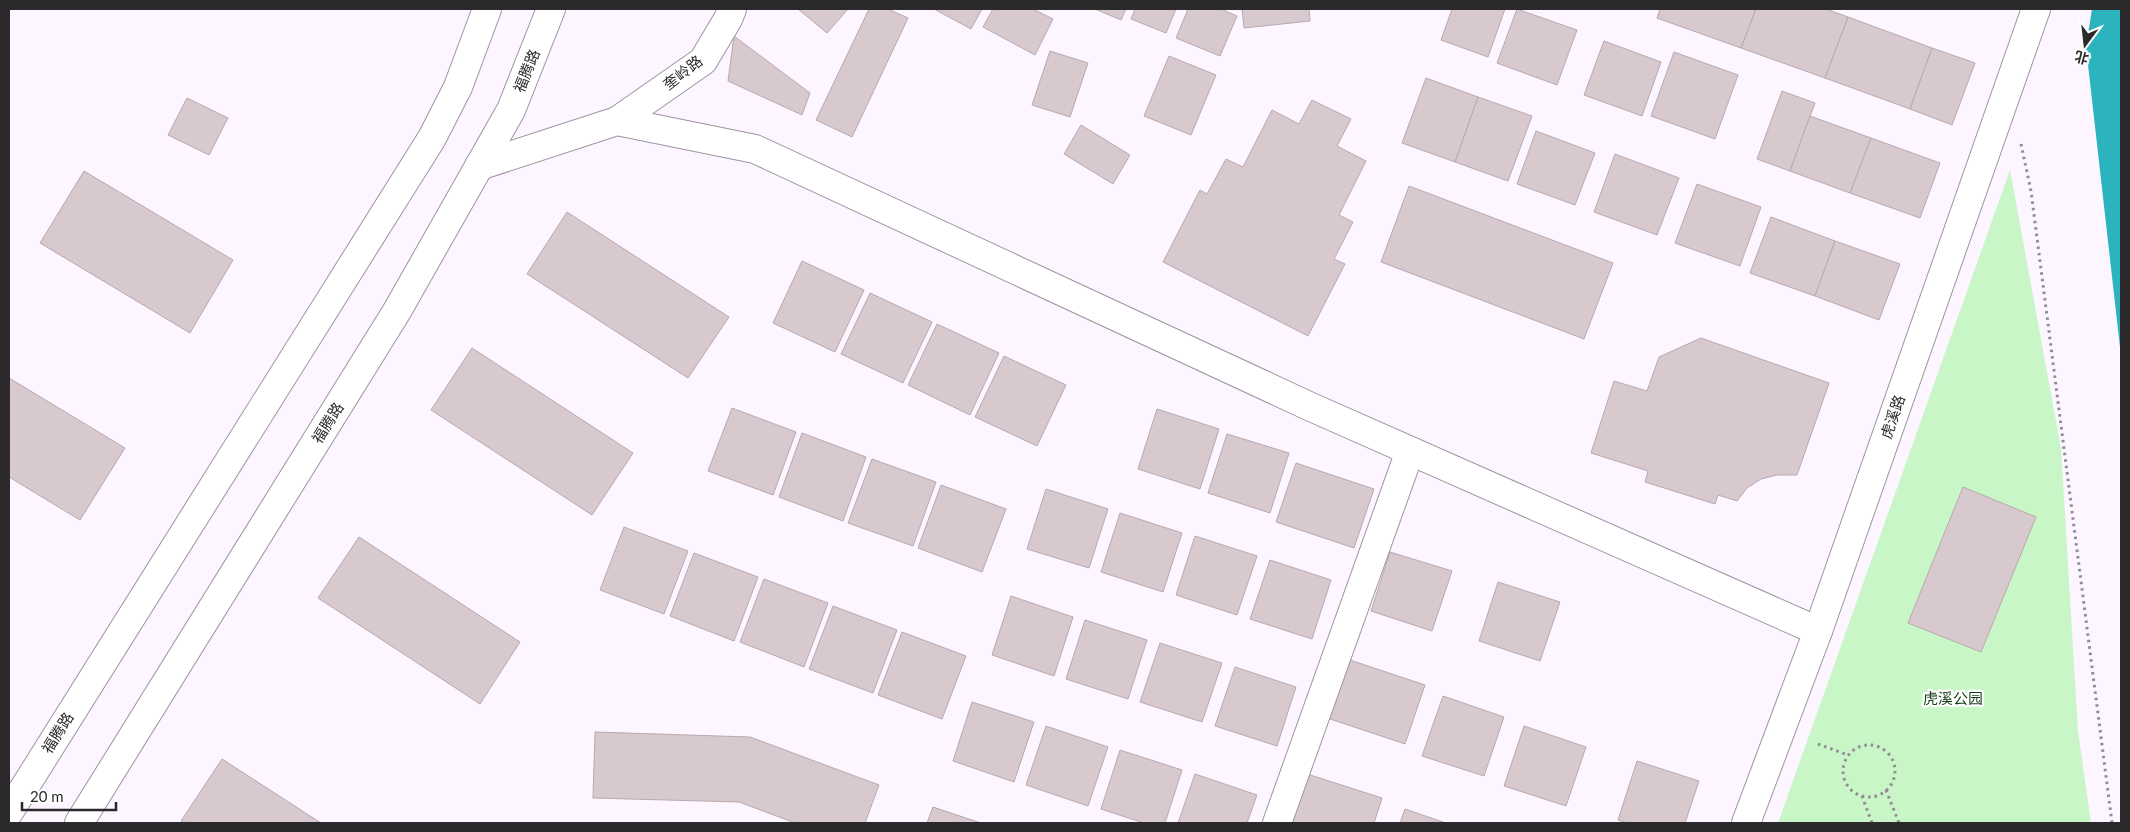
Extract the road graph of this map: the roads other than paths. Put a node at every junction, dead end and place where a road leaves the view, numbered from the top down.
1 (487, 9) edge
2 (551, 9) edge
3 (732, 9) edge
4 (2036, 9) edge
5 (617, 121) junction
6 (479, 166) junction
7 (1410, 451) junction
8 (1818, 630) junction
9 (9, 812) edge
10 (79, 823) edge
11 (1277, 823) edge
12 (1746, 823) edge

1 - 9 street, 福腾路
2 - 6 street, 福腾路
3 - 5 street, 奎岭路
4 - 8 street, 虎溪路
5 - 6 street
5 - 7 street
6 - 10 street, 福腾路
7 - 8 street
7 - 11 street
8 - 12 street, 虎溪路

